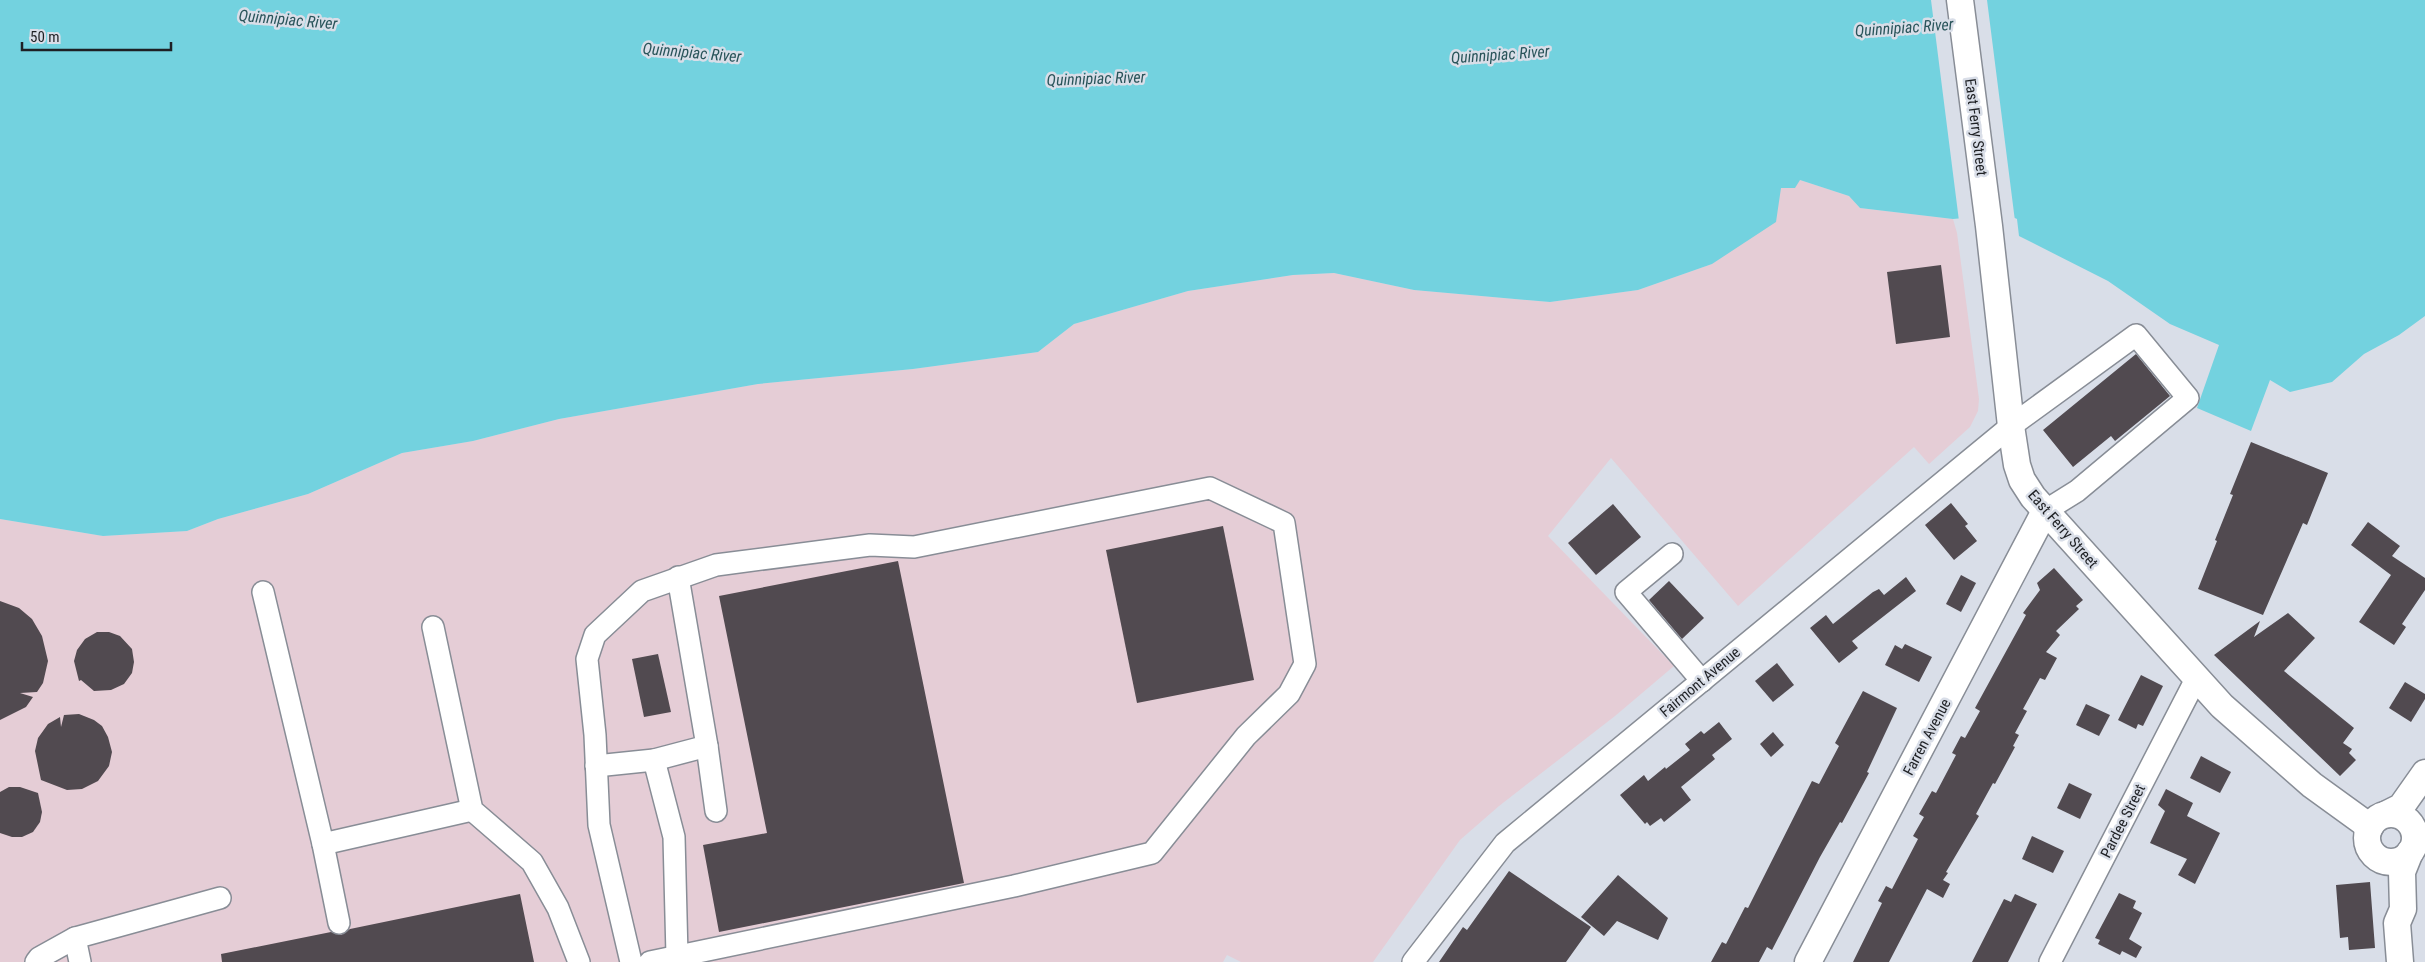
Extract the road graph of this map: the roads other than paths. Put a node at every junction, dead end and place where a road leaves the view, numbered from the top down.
1 (1960, 0) edge
2 (2011, 426) junction
3 (2045, 511) junction
4 (1672, 554) dead end
5 (678, 577) junction
6 (264, 592) dead end
7 (433, 626) dead end
8 (2196, 679) junction
9 (1702, 681) junction
10 (707, 746) junction
11 (654, 760) junction
12 (596, 766) junction
13 (2425, 773) edge
14 (2425, 800) edge
15 (472, 810) junction
16 (716, 811) dead end
17 (2378, 820) junction
18 (2412, 843) junction
19 (324, 844) junction
20 (2377, 857) junction
21 (220, 898) dead end
22 (339, 923) dead end
23 (2397, 923) junction
24 (75, 938) junction
25 (677, 956) junction
26 (36, 962) edge
27 (80, 962) edge
28 (579, 962) edge
29 (631, 962) edge
30 (650, 962) edge
31 (1414, 962) edge
32 (1808, 962) edge
33 (2050, 962) edge
34 (2400, 962) edge

1 - 2 main road, East Ferry Street
2 - 3 main road, East Ferry Street
2 - 3 street, Fairmont Avenue
2 - 9 street, Fairmont Avenue
3 - 8 main road, East Ferry Street
3 - 32 main road, Farren Avenue
4 - 9 street
5 - 10 street
5 - 12 street
5 - 25 street
6 - 19 street
7 - 15 street
8 - 17 main road, East Ferry Street
8 - 33 street, Pardee Street
9 - 31 street, Fairmont Avenue
10 - 11 street
10 - 16 street
11 - 12 street
11 - 25 street
12 - 29 street
13 - 17 main road
14 - 18 main road
15 - 19 street
15 - 28 street
17 - 18 main road
17 - 20 main road
18 - 20 main road
18 - 23 main road
19 - 22 street
20 - 23 main road
21 - 24 street
23 - 34 main road
24 - 26 street
24 - 27 street
25 - 30 street

